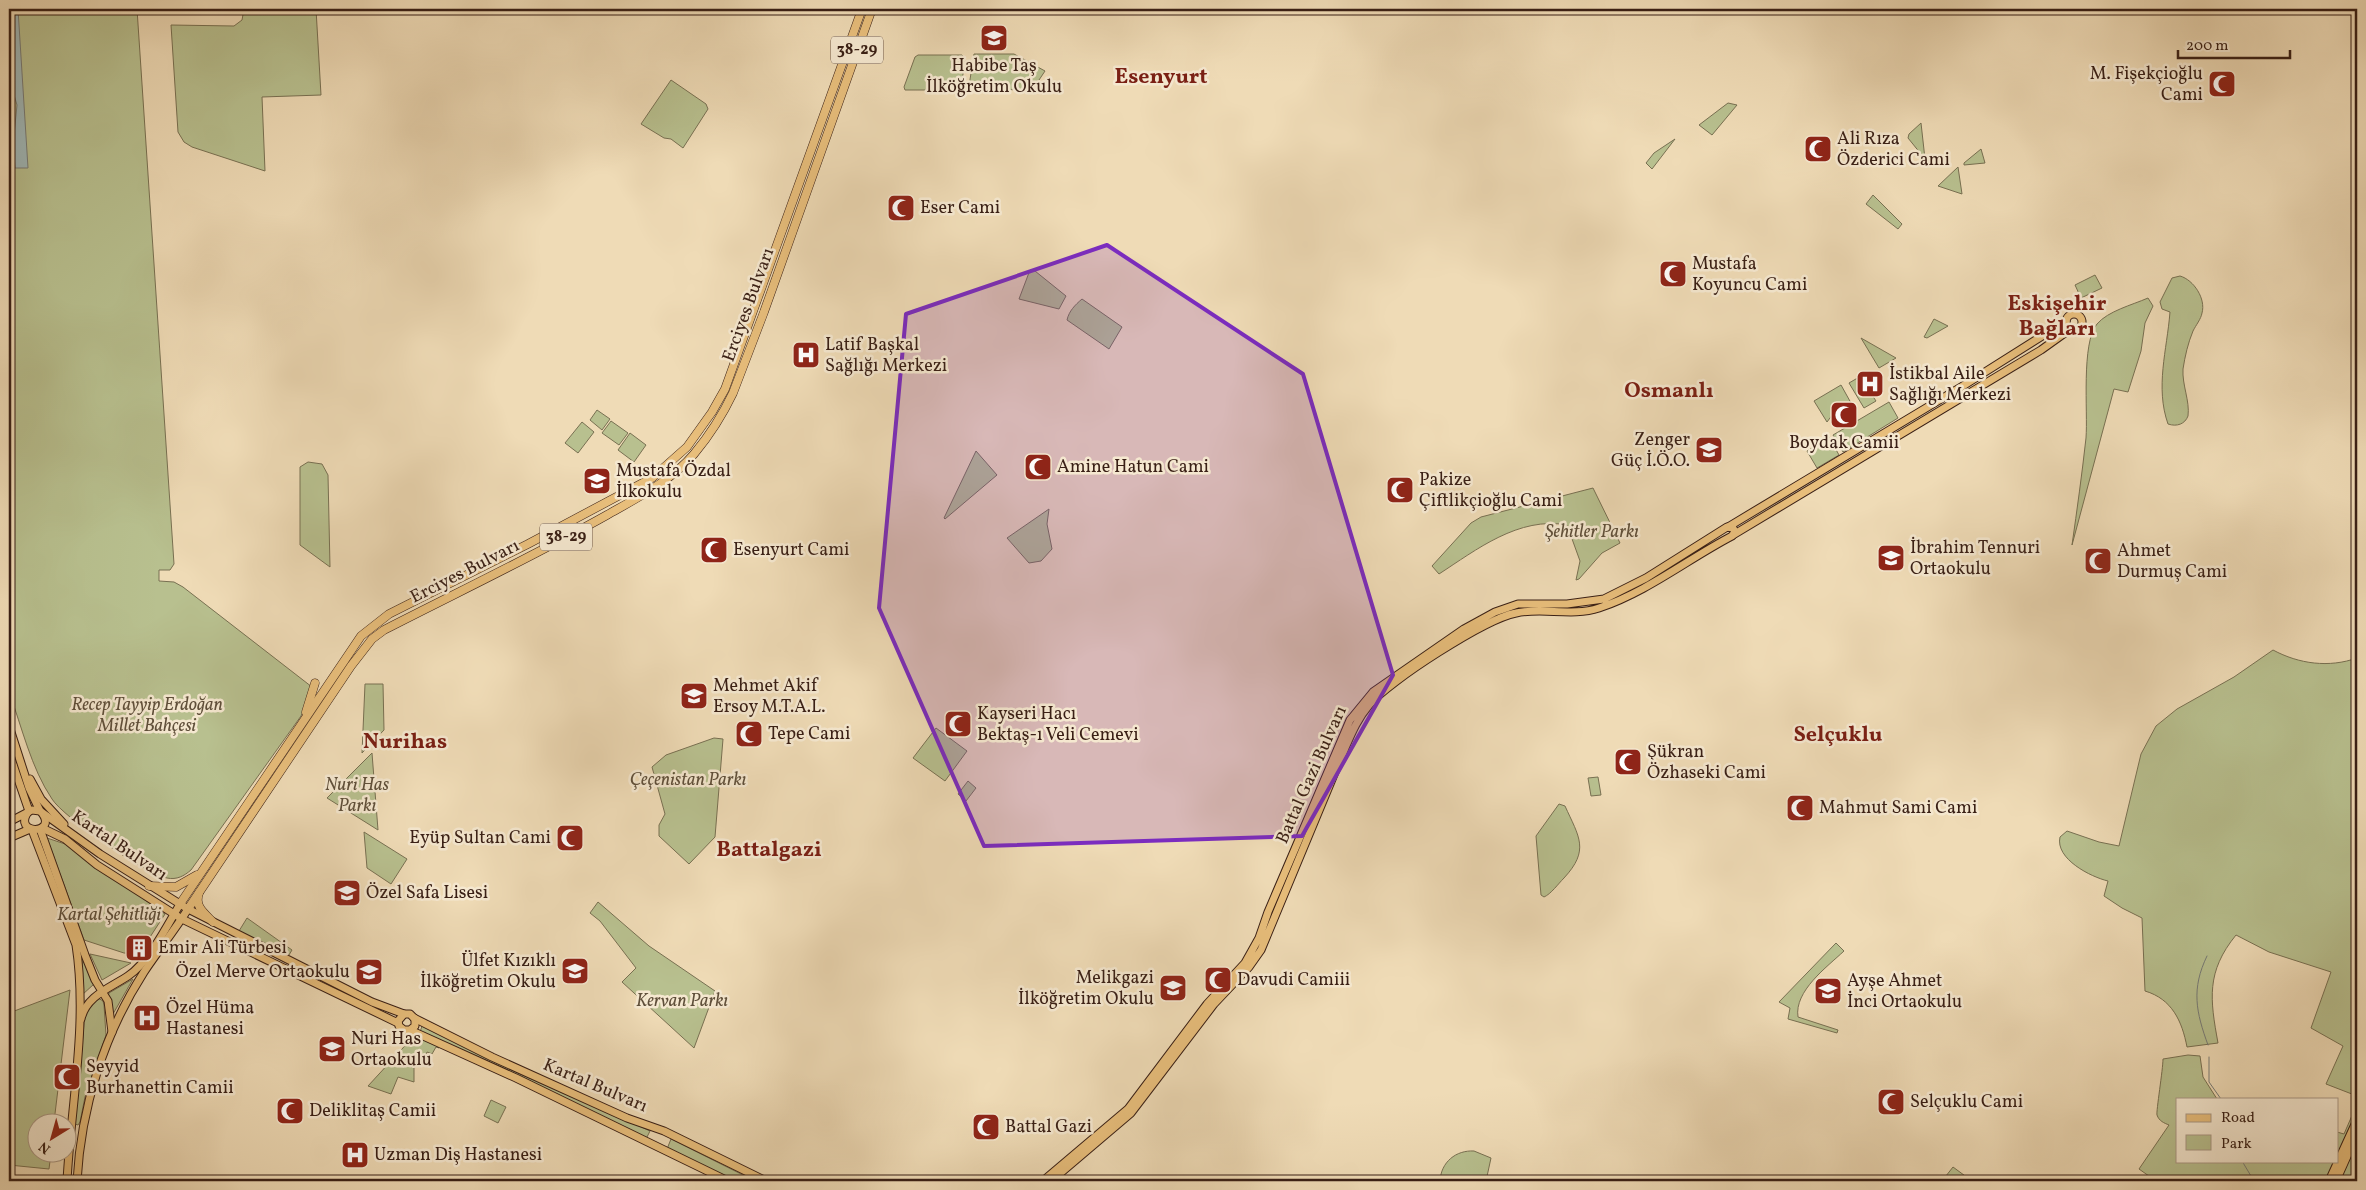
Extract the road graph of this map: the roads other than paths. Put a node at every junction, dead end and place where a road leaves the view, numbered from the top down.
1 (862, 9) edge
2 (872, 9) edge
3 (2066, 321) junction
4 (2069, 330) junction
5 (1727, 528) junction
6 (1732, 536) junction
7 (315, 683) dead end
8 (302, 723) junction
9 (9, 726) edge
10 (9, 753) edge
11 (22, 763) junction
12 (13, 764) junction
13 (9, 794) edge
14 (29, 812) junction
15 (41, 812) junction
16 (9, 822) edge
17 (36, 829) junction
18 (75, 835) junction
19 (9, 838) edge
20 (202, 871) junction
21 (149, 886) junction
22 (201, 887) junction
23 (180, 904) junction
24 (188, 909) junction
25 (174, 914) junction
26 (182, 919) junction
27 (212, 922) junction
28 (103, 992) junction
29 (404, 1014) junction
30 (414, 1018) junction
31 (398, 1023) junction
32 (410, 1030) junction
33 (112, 1032) junction
34 (78, 1034) junction
35 (2357, 1120) edge
36 (2357, 1134) edge
37 (2338, 1161) edge
38 (2338, 1162) edge
39 (68, 1181) edge
40 (77, 1181) edge
41 (728, 1181) edge
42 (763, 1181) edge
43 (1043, 1181) edge
44 (1051, 1181) edge
45 (2329, 1181) edge
46 (2336, 1181) edge

1 - 8 highway, Erciyes Bulvarı / 38-29
2 - 22 highway, Erciyes Bulvarı / 38-29
3 - 4 main road
3 - 4 main road
3 - 5 main road, Battal Gazi Bulvarı
4 - 6 main road, Battal Gazi Bulvarı
5 - 6 main road
5 - 43 main road, Battal Gazi Bulvarı
6 - 44 main road, Battal Gazi Bulvarı
7 - 8 highway
8 - 20 highway, Erciyes Bulvarı / 38-29
9 - 11 main road
10 - 12 main road
11 - 15 main road
11 - 18 main road
12 - 13 main road
12 - 14 main road
14 - 15 main road
14 - 16 main road
14 - 17 main road
15 - 17 main road
15 - 18 main road, Kartal Bulvarı
17 - 19 main road
17 - 25 main road, Kartal Bulvarı
17 - 28 main road
17 - 34 main road
18 - 21 main road, Kartal Bulvarı
20 - 21 highway
20 - 23 highway, Erciyes Bulvarı / 38-29
21 - 23 main road, Kartal Bulvarı
22 - 24 highway, Erciyes Bulvarı / 38-29
22 - 27 highway
23 - 24 main road, Kartal Bulvarı
23 - 25 main road
24 - 26 main road
24 - 27 main road
25 - 26 main road, Kartal Bulvarı
25 - 28 main road
26 - 31 main road
26 - 33 main road
27 - 29 main road
28 - 33 main road
28 - 34 main road
29 - 30 main road
29 - 31 main road
30 - 32 main road
30 - 42 main road, Kartal Bulvarı
31 - 32 main road
32 - 41 main road, Kartal Bulvarı
33 - 40 main road
34 - 39 main road
35 - 37 main road
36 - 46 main road
38 - 45 main road

